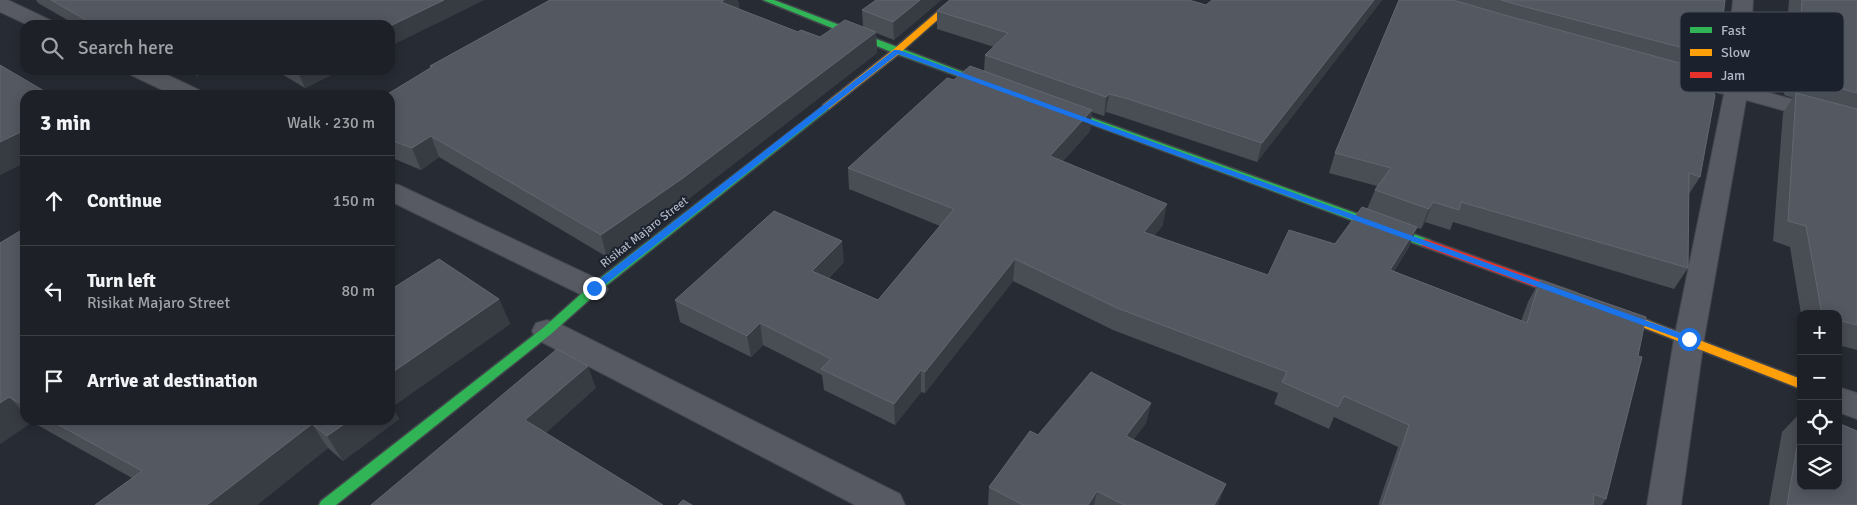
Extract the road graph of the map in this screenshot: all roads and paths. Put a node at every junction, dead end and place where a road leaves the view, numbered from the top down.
1 (766, 0) edge
2 (956, 0) edge
3 (0, 4) edge
4 (34, 20) edge
5 (897, 51) junction
6 (149, 75) edge
7 (180, 90) edge
8 (1008, 91) edge
9 (1736, 92) edge
10 (1740, 92) edge
11 (1045, 105) edge
12 (1857, 124) edge
13 (395, 193) edge
14 (594, 288) junction
15 (547, 330) junction
16 (1689, 339) junction
17 (1797, 382) edge
18 (1841, 400) edge
19 (1857, 406) edge
20 (326, 505) edge
21 (888, 505) edge
22 (1664, 505) edge

1 - 5 street
2 - 5 street, Risikat Majaro Street
3 - 4 street
5 - 8 street
5 - 14 street, Risikat Majaro Street
6 - 7 street
9 - 16 street
10 - 12 street
11 - 16 street
13 - 14 street
14 - 15 street, Risikat Majaro Street
15 - 20 street, Risikat Majaro Street
15 - 21 street
16 - 17 street
16 - 22 street
18 - 19 street

